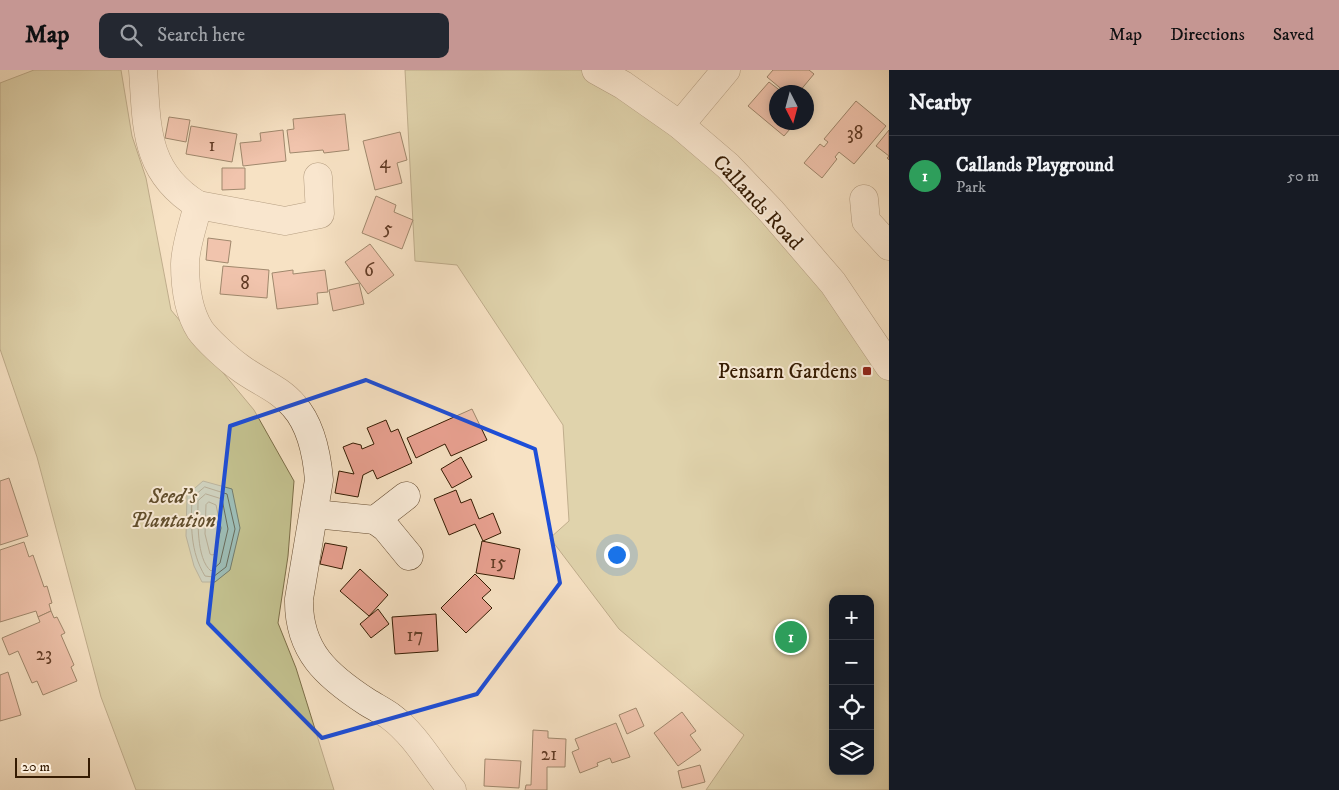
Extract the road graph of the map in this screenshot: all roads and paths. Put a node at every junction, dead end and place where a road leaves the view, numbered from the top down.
1 (143, 70) edge
2 (596, 70) edge
3 (726, 70) edge
4 (680, 125) junction
5 (318, 177) dead end
6 (864, 199) dead end
7 (198, 205) junction
8 (889, 246) edge
9 (889, 366) edge
10 (406, 496) dead end
11 (315, 514) junction
12 (375, 520) junction
13 (409, 556) dead end
14 (452, 790) edge

1 - 7 street
2 - 4 street, Callands Road
3 - 4 street
4 - 9 street, Callands Road
5 - 7 street
6 - 8 street
7 - 11 street
10 - 12 street
11 - 12 street
11 - 14 street
12 - 13 street

